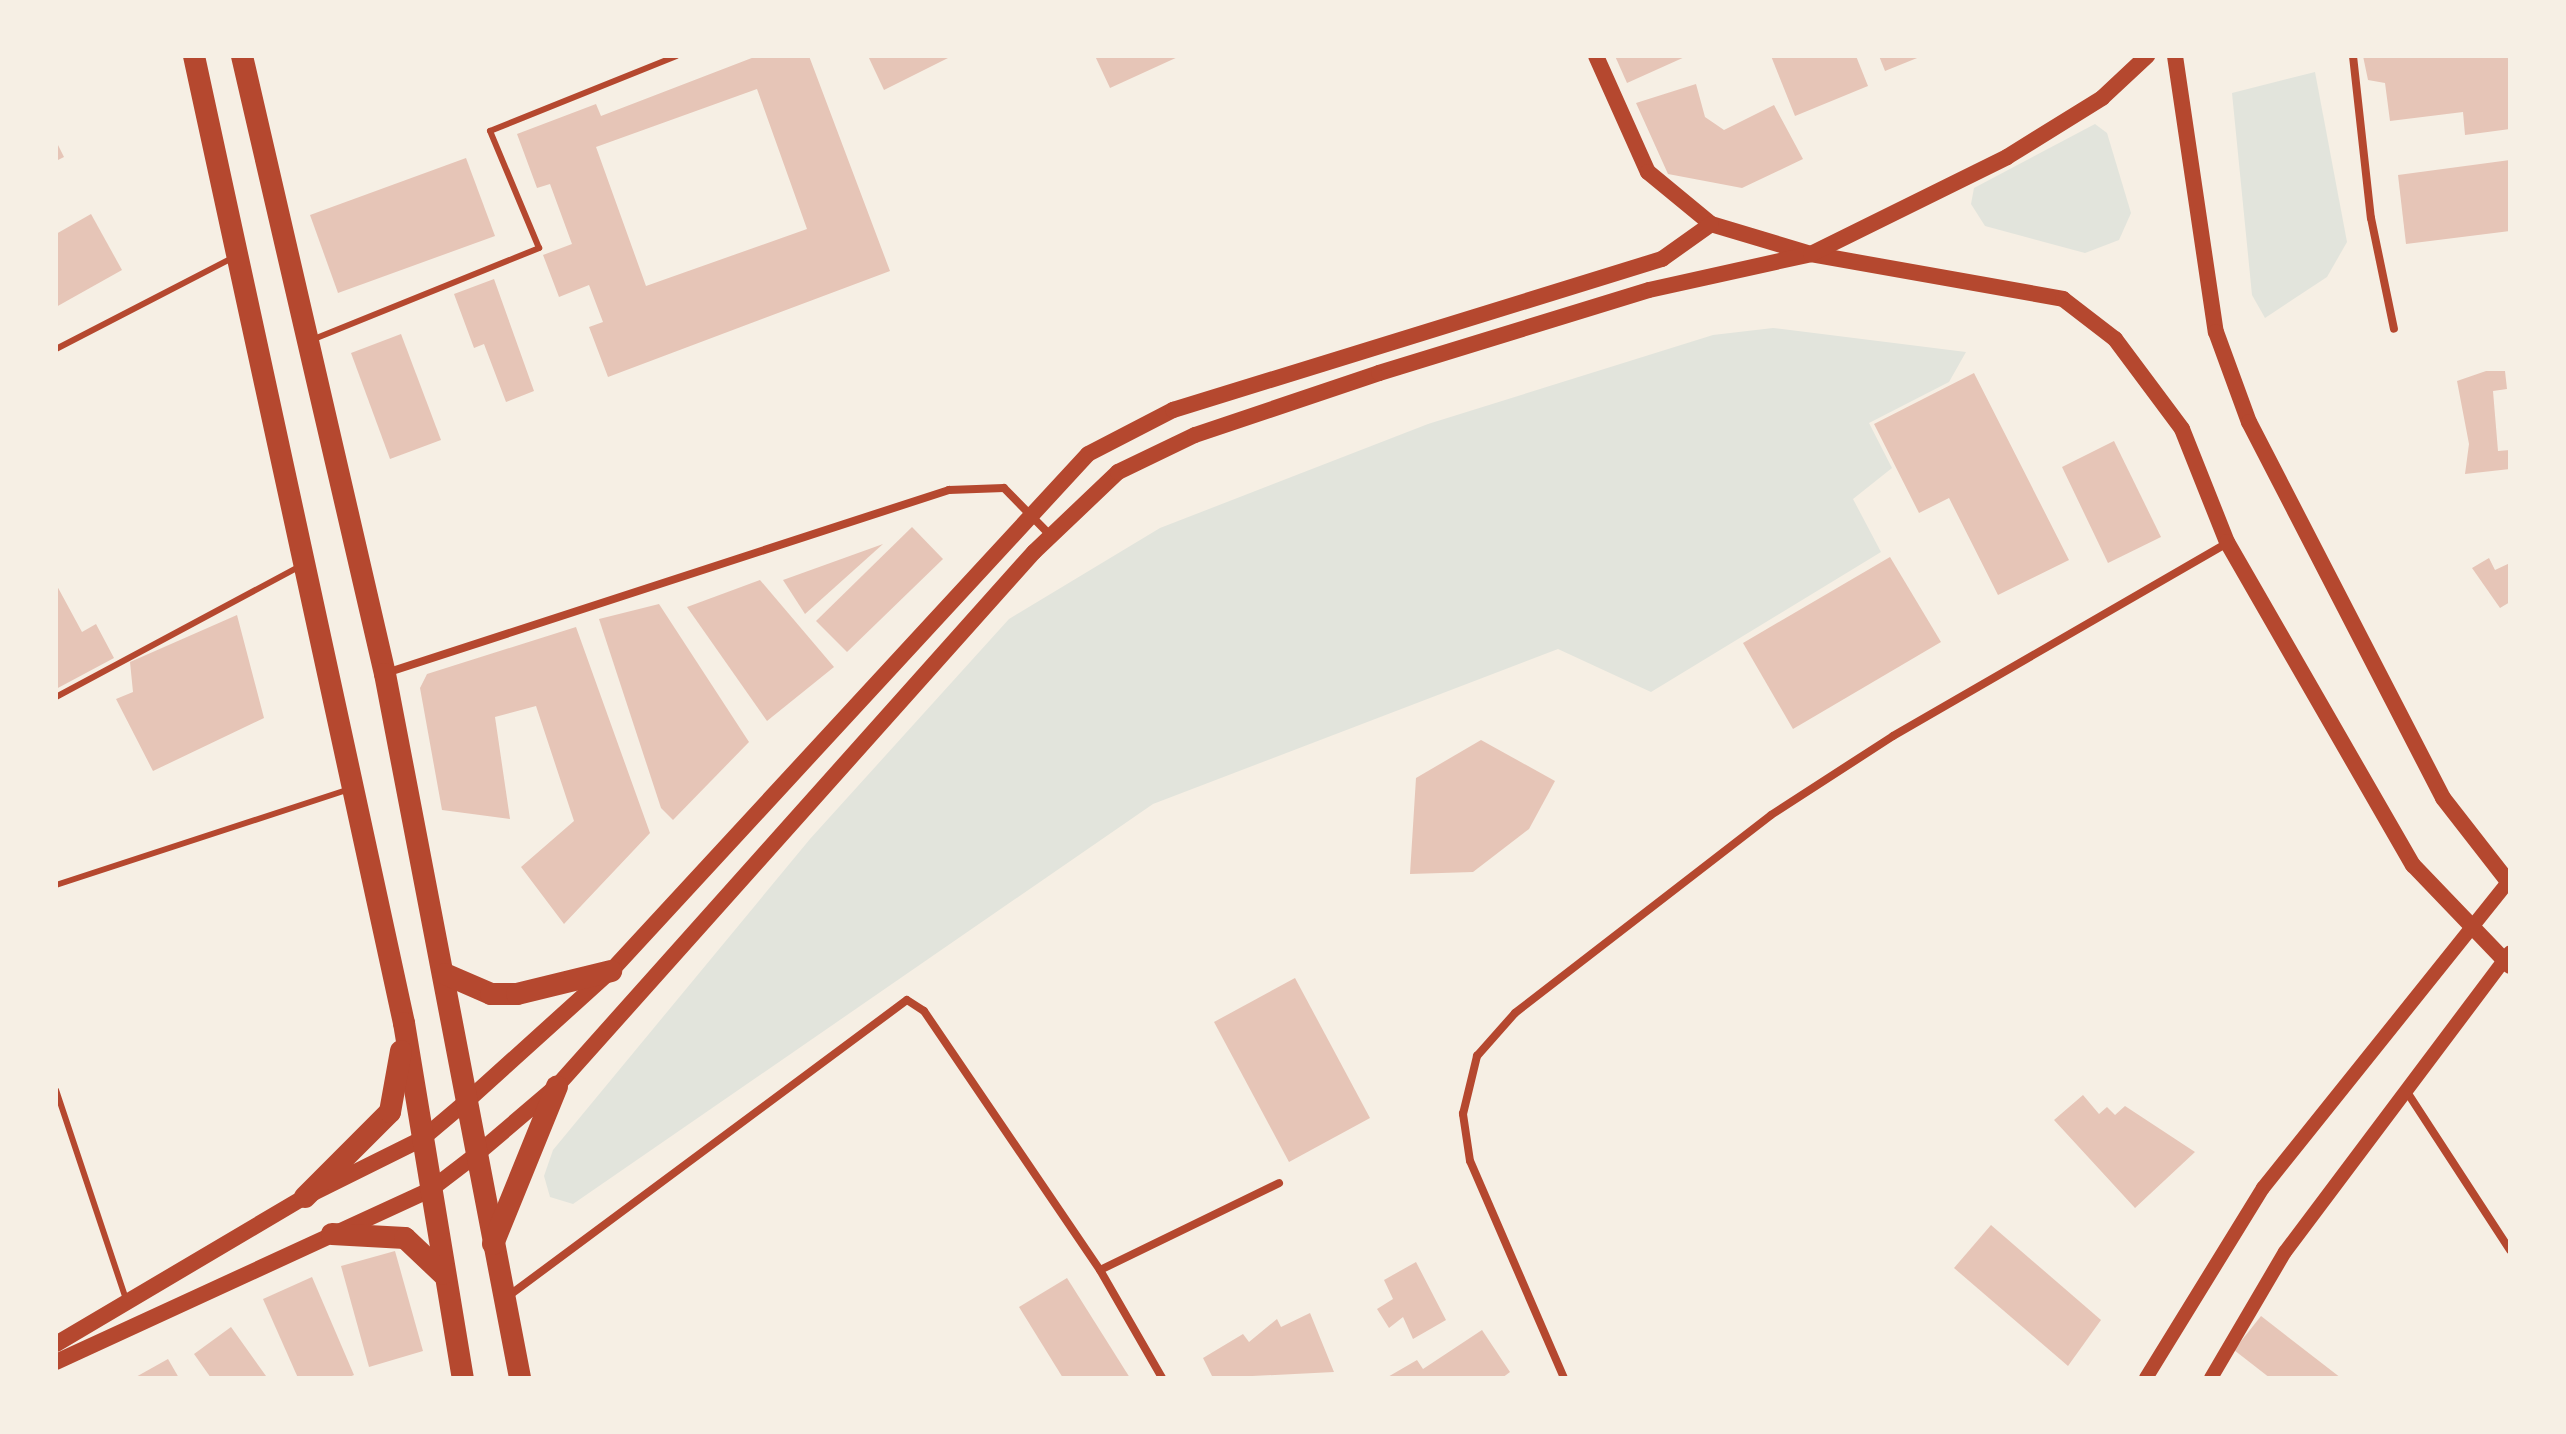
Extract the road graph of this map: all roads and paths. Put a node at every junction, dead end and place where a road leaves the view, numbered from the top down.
1 (194, 56) edge
2 (242, 56) edge
3 (677, 56) edge
4 (1596, 56) edge
5 (2147, 56) edge
6 (2175, 56) edge
7 (2353, 56) edge
8 (1711, 224) junction
9 (239, 254) junction
10 (1811, 254) junction
11 (2394, 329) dead end
12 (311, 340) junction
13 (56, 349) edge
14 (1028, 513) junction
15 (1051, 536) junction
16 (2227, 542) junction
17 (302, 565) junction
18 (385, 674) junction
19 (56, 697) edge
20 (350, 789) junction
21 (2509, 882) edge
22 (56, 885) edge
23 (2468, 925) junction
24 (2508, 959) edge
25 (611, 971) junction
26 (445, 974) junction
27 (404, 1023) junction
28 (557, 1086) junction
29 (56, 1090) edge
30 (2407, 1092) junction
31 (467, 1101) junction
32 (422, 1139) junction
33 (477, 1154) junction
34 (1279, 1183) dead end
35 (430, 1190) junction
36 (305, 1197) junction
37 (332, 1234) junction
38 (493, 1245) junction
39 (2510, 1250) edge
40 (1100, 1270) junction
41 (444, 1275) junction
42 (126, 1299) junction
43 (503, 1300) junction
44 (56, 1344) edge
45 (56, 1362) edge
46 (463, 1378) edge
47 (520, 1378) edge
48 (1162, 1378) edge
49 (1564, 1378) edge
50 (2146, 1378) edge
51 (2211, 1378) edge

1 - 9 highway
2 - 12 highway
3 - 12 lane
4 - 8 main road
5 - 10 main road
6 - 21 main road
7 - 11 street
8 - 10 main road
8 - 14 main road
9 - 13 lane
9 - 17 highway
10 - 15 main road
10 - 16 main road
12 - 18 highway
14 - 15 street
14 - 18 street
14 - 25 main road
15 - 28 main road
16 - 23 main road
16 - 49 street
17 - 19 lane
17 - 20 highway
18 - 26 highway
20 - 22 lane
20 - 27 highway
21 - 23 street
23 - 24 main road
23 - 50 street
24 - 30 street
25 - 26 highway
25 - 31 main road
26 - 31 highway
27 - 32 highway
27 - 36 highway
28 - 33 main road
28 - 38 highway
29 - 42 lane
30 - 39 street
30 - 51 street
31 - 32 main road
31 - 33 highway
32 - 35 highway
32 - 36 main road
33 - 35 main road
33 - 38 highway
34 - 40 street
35 - 37 main road
35 - 41 highway
36 - 42 main road
37 - 41 highway
37 - 45 main road
38 - 43 highway
40 - 43 street
40 - 48 street
41 - 46 highway
42 - 44 main road
43 - 47 highway

